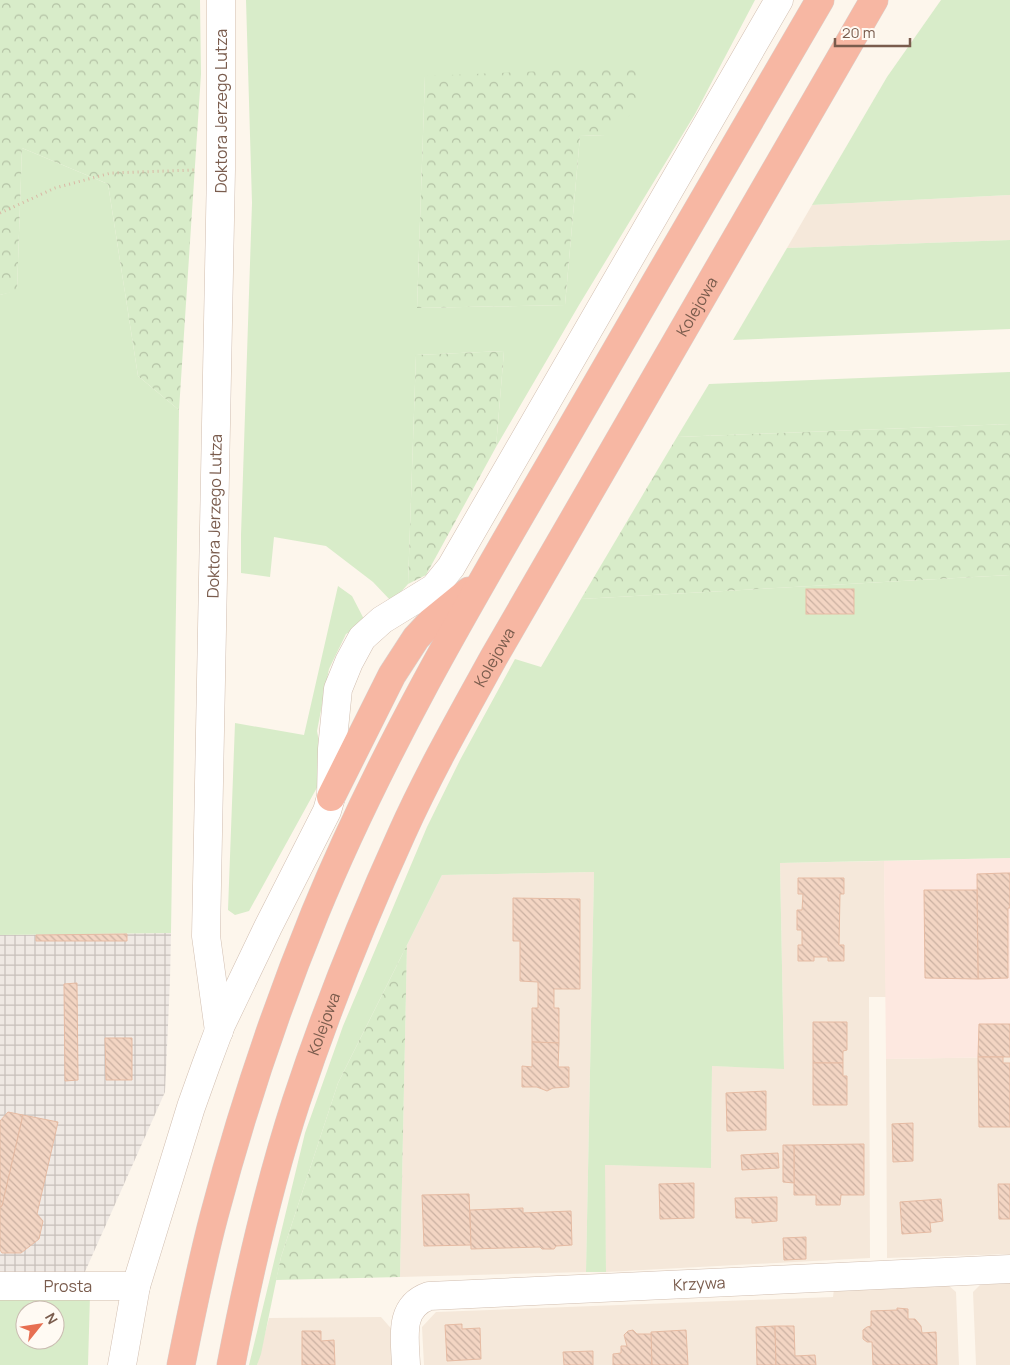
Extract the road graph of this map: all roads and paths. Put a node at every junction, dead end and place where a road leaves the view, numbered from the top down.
1 (221, 0) edge
2 (780, 0) edge
3 (820, 0) edge
4 (874, 0) edge
5 (221, 169) junction
6 (0, 213) edge
7 (484, 579) junction
8 (331, 797) junction
9 (219, 1031) junction
10 (1010, 1269) edge
11 (0, 1286) edge
12 (136, 1286) junction
13 (122, 1365) edge
14 (181, 1365) edge
15 (231, 1365) edge
16 (406, 1365) edge

1 - 5 street, Doktora Jerzego Lutza
2 - 8 street
3 - 7 highway
4 - 15 highway, Kolejowa
5 - 6 path
5 - 9 street, Doktora Jerzego Lutza
7 - 8 highway
7 - 14 highway
8 - 9 street
9 - 12 street
10 - 16 street, Krzywa
11 - 12 street, Prosta
12 - 13 street

